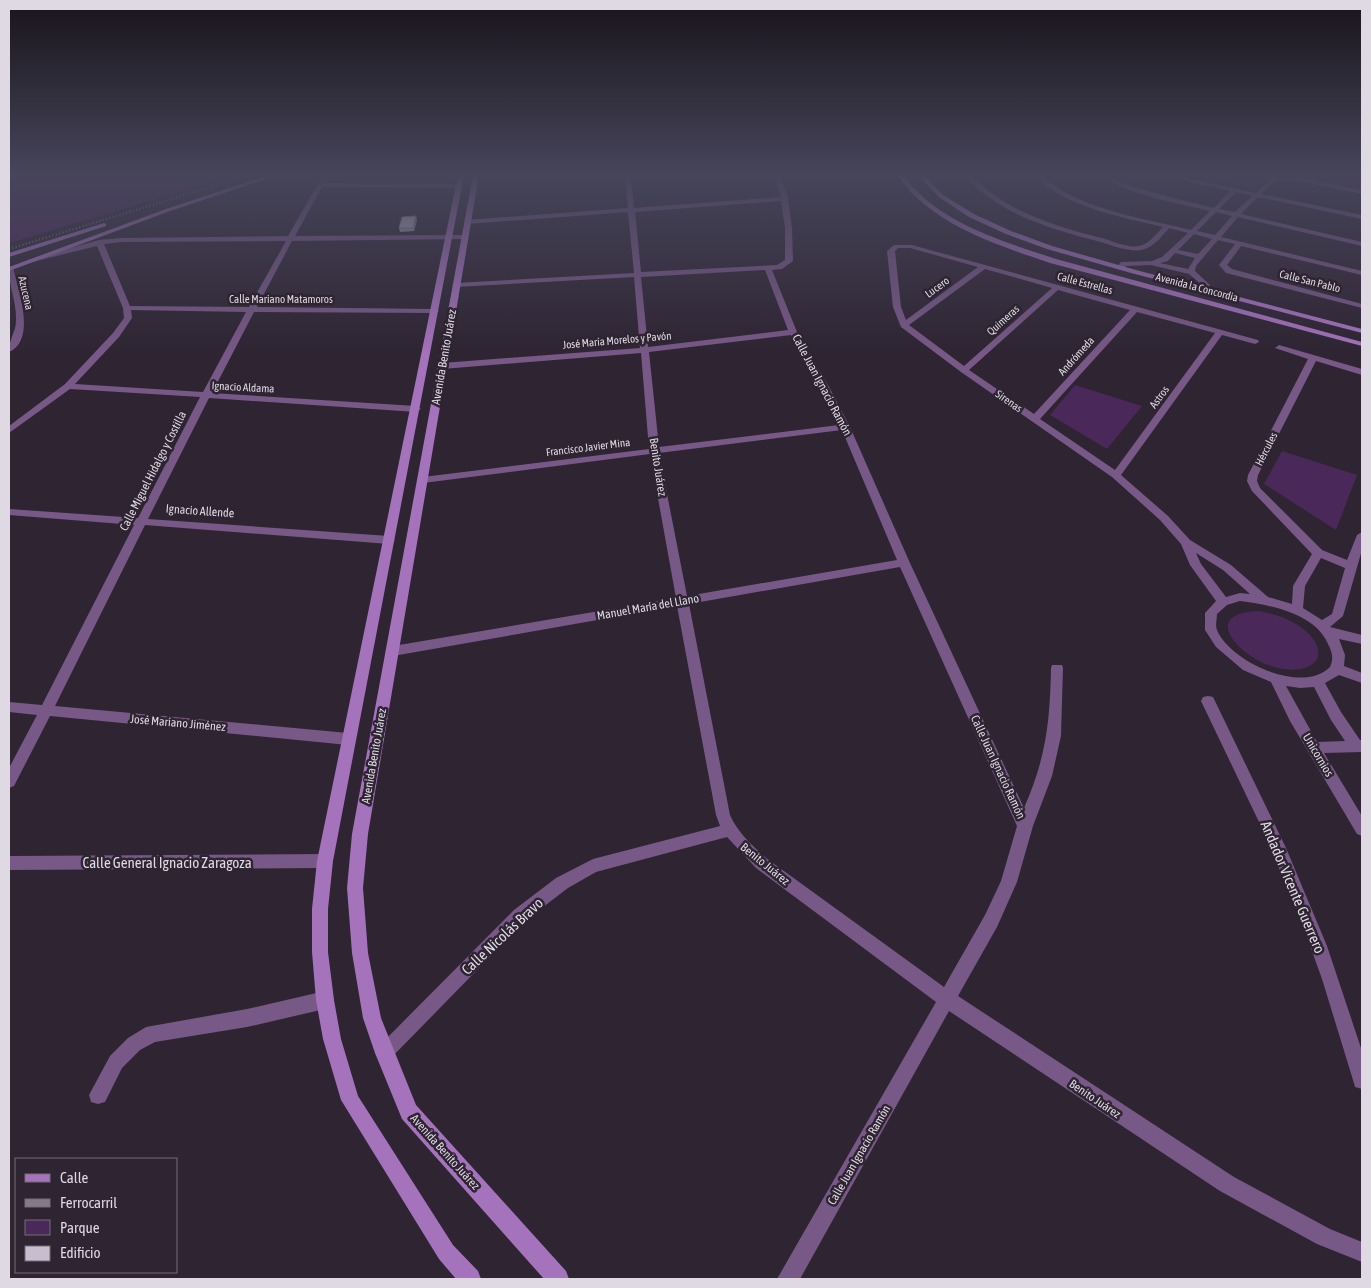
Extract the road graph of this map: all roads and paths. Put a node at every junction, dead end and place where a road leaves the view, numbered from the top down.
1 (72, 235) edge
2 (100, 235) edge
3 (291, 235) edge
4 (634, 235) edge
5 (788, 235) edge
6 (987, 235) edge
7 (1019, 235) edge
8 (1085, 235) edge
9 (1158, 235) edge
10 (1189, 235) edge
11 (1204, 235) edge
12 (1219, 235) edge
13 (1323, 235) edge
14 (448, 237) junction
15 (464, 237) joint
16 (1216, 238) junction
17 (288, 240) junction
18 (1183, 241) junction
19 (99, 242) junction
20 (1191, 243) dead end
21 (1239, 244) junction
22 (1362, 244) edge
23 (1199, 245) dead end
24 (1208, 247) junction
25 (1174, 251) junction
26 (9, 255) edge
27 (1200, 257) junction
28 (32, 260) junction
29 (1153, 263) junction
30 (983, 267) junction
31 (1121, 267) junction
32 (9, 268) edge
33 (768, 269) junction
34 (1191, 272) junction
35 (1362, 273) edge
36 (637, 276) junction
37 (1112, 276) junction
38 (456, 285) junction
39 (1057, 287) junction
40 (1204, 289) junction
41 (1196, 299) junction
42 (1362, 306) edge
43 (127, 308) junction
44 (1135, 308) junction
45 (252, 310) junction
46 (435, 311) junction
47 (904, 325) junction
48 (1362, 331) edge
49 (793, 332) junction
50 (1220, 332) junction
51 (1255, 342) dead end
52 (1362, 344) edge
53 (1279, 348) dead end
54 (9, 349) edge
55 (645, 350) junction
56 (1313, 358) junction
57 (442, 366) junction
58 (964, 370) junction
59 (1362, 372) edge
60 (68, 386) junction
61 (206, 396) junction
62 (416, 409) junction
63 (1035, 419) junction
64 (845, 427) junction
65 (9, 430) edge
66 (654, 452) junction
67 (1116, 475) junction
68 (422, 480) junction
69 (9, 512) edge
70 (141, 520) junction
71 (1362, 534) edge
72 (390, 540) junction
73 (1186, 543) junction
74 (1318, 553) junction
75 (904, 563) junction
76 (1351, 566) junction
77 (1263, 599) junction
78 (682, 601) junction
79 (1223, 602) junction
80 (1297, 610) junction
81 (1324, 629) junction
82 (1362, 639) edge
83 (393, 651) junction
84 (1057, 668) dead end
85 (1337, 669) junction
86 (1362, 678) edge
87 (1276, 679) junction
88 (1318, 681) junction
89 (1208, 700) dead end
90 (9, 707) edge
91 (46, 711) junction
92 (348, 739) junction
93 (1359, 746) edge
94 (1315, 748) junction
95 (9, 782) edge
96 (1025, 826) junction
97 (1362, 829) edge
98 (729, 830) junction
99 (325, 861) junction
100 (9, 864) edge
101 (325, 1000) junction
102 (948, 1000) junction
103 (384, 1053) junction
104 (1362, 1080) edge
105 (98, 1095) dead end
106 (1362, 1252) edge
107 (470, 1279) edge
108 (558, 1279) edge
109 (788, 1279) edge

1 - 26 main road
2 - 28 main road
3 - 17 street, Calle Miguel Hidalgo y Costilla
4 - 36 street, Benito Juárez
5 - 33 street
6 - 37 main road, Avenida la Concordia
7 - 31 main road, Avenida la Concordia
8 - 9 street
10 - 18 street
11 - 16 street
12 - 16 street
13 - 22 street
14 - 15 street
14 - 17 street
14 - 46 main road, Avenida Benito Juárez
15 - 38 main road, Avenida Benito Juárez
16 - 21 street
16 - 24 street
17 - 19 street
17 - 45 street, Calle Miguel Hidalgo y Costilla
18 - 20 street
18 - 25 street
19 - 28 street
19 - 43 street
21 - 35 street
21 - 42 street, Calle San Pablo
23 - 24 street
24 - 27 street
25 - 27 street
25 - 29 street
27 - 34 street
28 - 32 main road
29 - 31 street
29 - 34 street
30 - 39 street, Calle Estrellas
30 - 47 street, Lucero
30 - 47 street, Calle Estrellas
31 - 37 main road
31 - 40 main road, Avenida la Concordia
32 - 54 street, Azucena
33 - 36 street
33 - 49 street, Calle Juan Ignacio Ramón
34 - 40 street
36 - 38 street
36 - 55 street, Benito Juárez
37 - 41 main road, Avenida la Concordia
38 - 57 main road, Avenida Benito Juárez
39 - 44 street, Calle Estrellas
39 - 58 street, Quimeras
40 - 41 main road
40 - 48 main road, Avenida la Concordia
41 - 52 main road, Avenida la Concordia
43 - 45 street, Calle Mariano Matamoros
43 - 60 street
44 - 50 street, Calle Estrellas
44 - 63 street, Andrómeda
45 - 46 street, Calle Mariano Matamoros
45 - 61 street, Calle Miguel Hidalgo y Costilla
46 - 62 main road, Avenida Benito Juárez
47 - 58 street, Sirenas
49 - 55 street, José María Morelos y Pavón
49 - 64 street, Calle Juan Ignacio Ramón
50 - 51 street, Calle Estrellas
50 - 67 street, Astros
53 - 56 street
55 - 57 street, José María Morelos y Pavón
55 - 66 street, Benito Juárez
56 - 59 street
56 - 74 street, Hércules
57 - 68 main road, Avenida Benito Juárez
58 - 63 street, Sirenas
60 - 61 street, Ignacio Aldama
60 - 65 street
61 - 62 street, Ignacio Aldama
61 - 70 street, Calle Miguel Hidalgo y Costilla
62 - 72 main road, Avenida Benito Juárez
63 - 67 street, Sirenas
64 - 66 street, Francisco Javier Mina
64 - 75 street, Calle Juan Ignacio Ramón
66 - 68 street, Francisco Javier Mina
66 - 78 street, Benito Juárez
67 - 73 street, Sirenas
68 - 83 main road, Avenida Benito Juárez
69 - 70 street, Ignacio Allende
70 - 72 street, Ignacio Allende
70 - 91 street, Calle Miguel Hidalgo y Costilla
71 - 76 street
72 - 92 main road, Avenida Benito Juárez
73 - 77 street, Sirenas
73 - 79 street, Sirenas
74 - 76 street, Hércules
74 - 80 street
75 - 78 street, Manuel María del Llano
75 - 96 street, Calle Juan Ignacio Ramón
76 - 81 street
77 - 79 street
77 - 80 street
78 - 83 street, Manuel María del Llano
78 - 98 street, Benito Juárez
79 - 87 street
80 - 81 street
81 - 82 street
81 - 85 street
83 - 103 main road, Avenida Benito Juárez
84 - 96 street
85 - 86 street
85 - 88 street
87 - 88 street
87 - 94 street, Unicornios
88 - 93 street
89 - 104 street, Andador Vicente Guerrero
90 - 91 street, José Mariano Jiménez
91 - 92 street, José Mariano Jiménez
91 - 95 street, Calle Miguel Hidalgo y Costilla
92 - 99 main road, Avenida Benito Juárez
93 - 94 street
94 - 97 street, Unicornios
96 - 102 street, Calle Juan Ignacio Ramón
98 - 102 street, Benito Juárez
98 - 103 street, Calle Nicolás Bravo
99 - 100 street, Calle General Ignacio Zaragoza
99 - 101 main road, Avenida Benito Juárez
101 - 105 street
101 - 107 main road, Avenida Benito Juárez
102 - 106 street, Benito Juárez
102 - 109 street, Calle Juan Ignacio Ramón
103 - 108 main road, Avenida Benito Juárez

